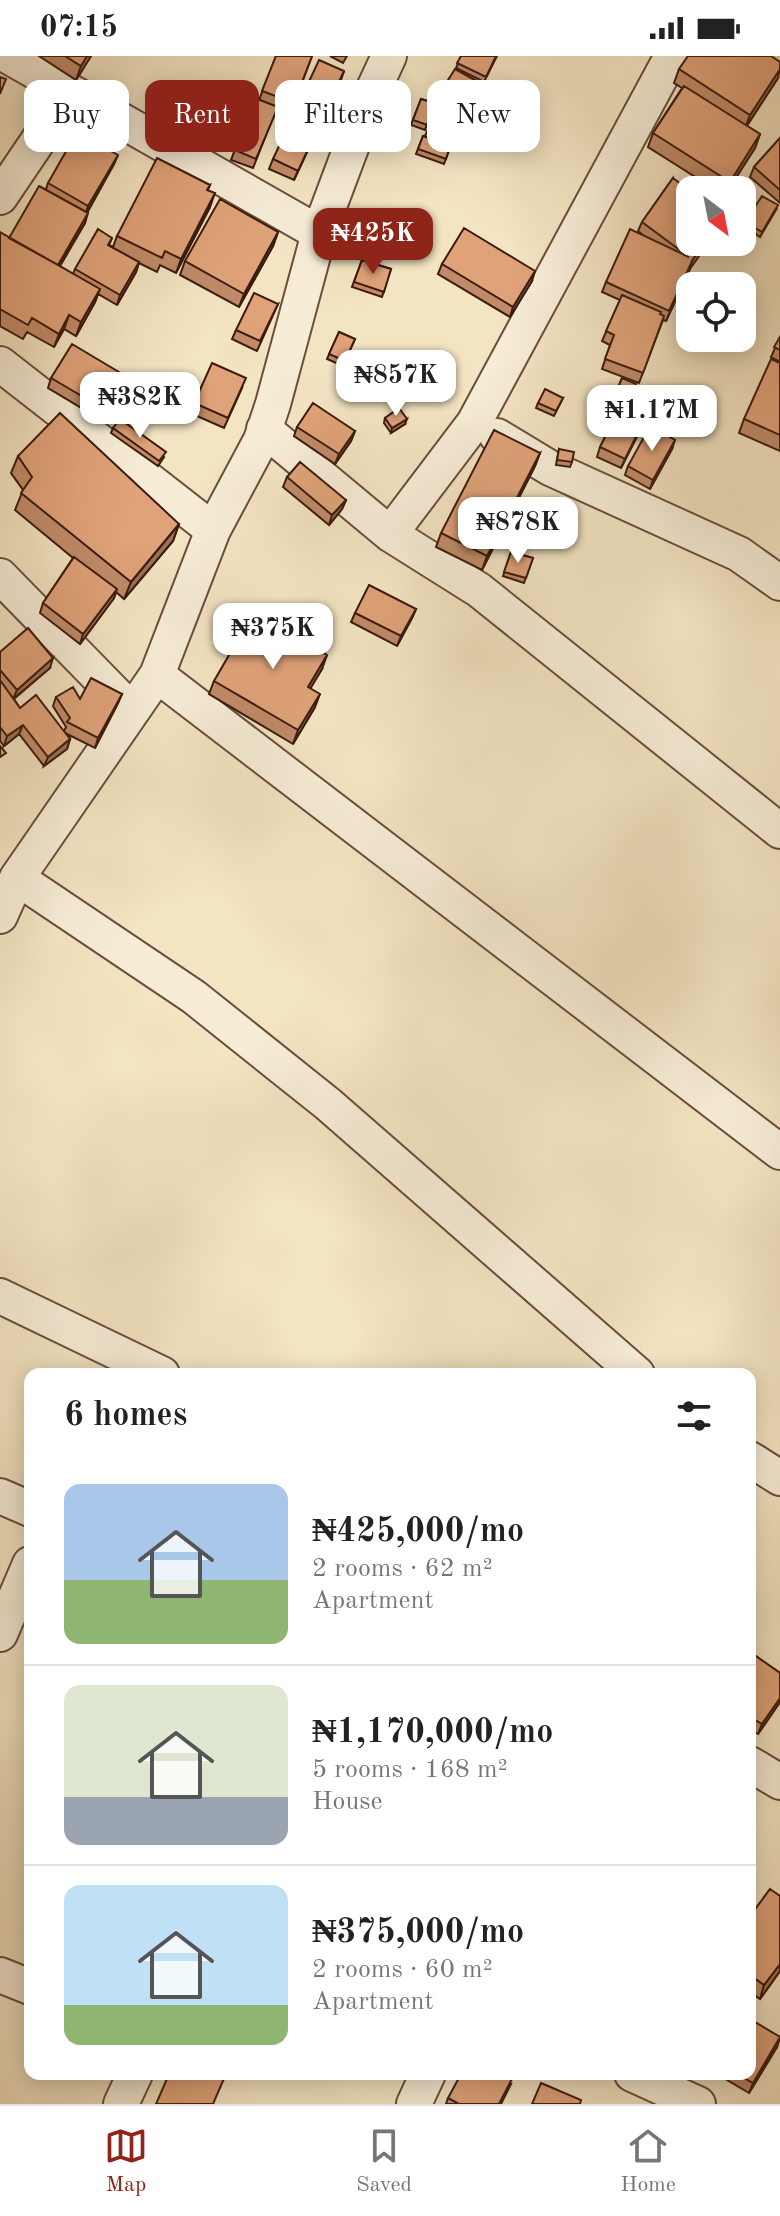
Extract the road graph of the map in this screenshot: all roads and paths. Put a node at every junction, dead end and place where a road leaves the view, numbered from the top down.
1 (8, 56) edge
2 (389, 56) edge
3 (672, 56) edge
4 (50, 80) edge
5 (129, 125) edge
6 (30, 152) edge
7 (0, 197) edge
8 (319, 233) junction
9 (0, 364) edge
10 (474, 423) junction
11 (264, 429) junction
12 (213, 530) junction
13 (390, 534) junction
14 (0, 576) edge
15 (780, 583) edge
16 (157, 675) junction
17 (131, 710) junction
18 (780, 831) edge
19 (17, 878) junction
20 (0, 916) edge
21 (780, 1152) edge
22 (0, 1296) edge
23 (150, 1368) edge
24 (630, 1368) edge
25 (756, 1463) edge
26 (780, 1478) edge
27 (0, 1496) edge
28 (24, 1506) edge
29 (16, 1582) edge
30 (0, 1634) edge
31 (756, 1768) edge
32 (780, 1782) edge
33 (0, 1975) edge
34 (24, 1985) edge
35 (132, 2080) edge
36 (425, 2080) edge
37 (645, 2080) edge
38 (121, 2104) edge
39 (414, 2104) edge
40 (698, 2104) edge

1 - 4 street
2 - 8 street
3 - 10 street
5 - 8 street
6 - 7 street
8 - 11 street
9 - 12 street
10 - 13 street
10 - 15 street
11 - 12 street
11 - 13 street
12 - 16 street
13 - 18 street
14 - 17 street
16 - 17 street
16 - 21 street
17 - 19 street
19 - 20 street
19 - 24 street
22 - 23 street
25 - 26 street
27 - 28 street
29 - 30 street
31 - 32 street
33 - 34 street
35 - 38 street
36 - 39 street
37 - 40 street

